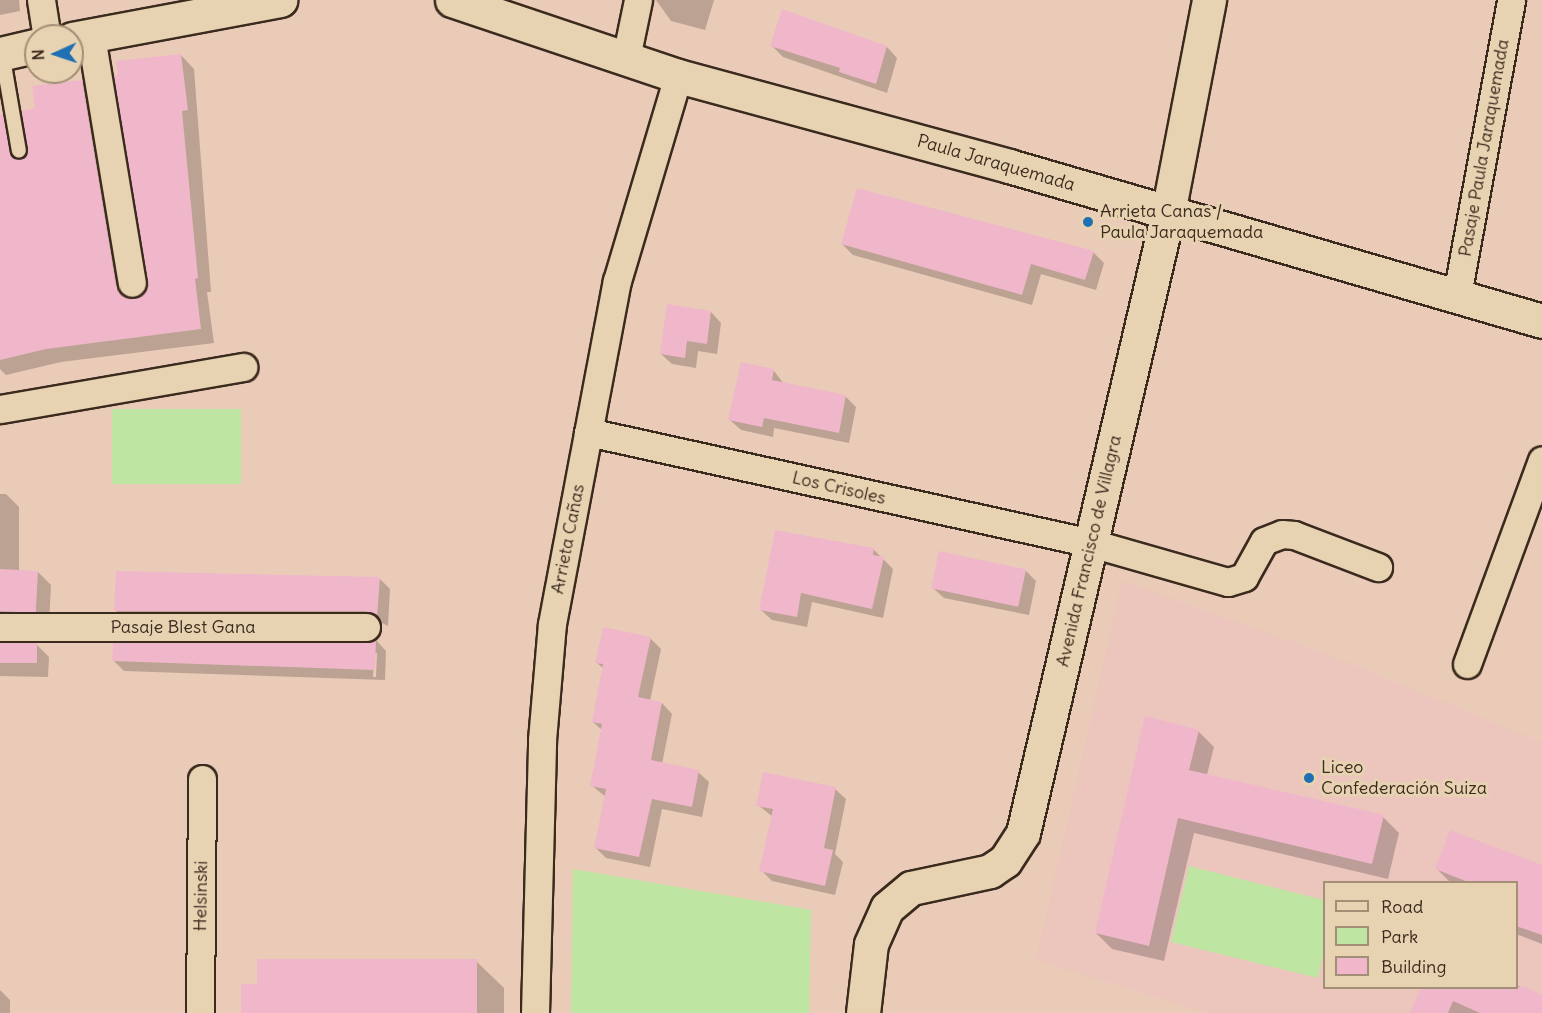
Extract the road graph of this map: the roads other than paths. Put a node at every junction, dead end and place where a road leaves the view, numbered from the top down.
1 (41, 0) edge
2 (280, 0) edge
3 (638, 0) edge
4 (1209, 0) edge
5 (1510, 0) edge
6 (463, 2) edge
7 (45, 24) edge
8 (84, 37) edge
9 (24, 48) edge
10 (84, 52) edge
11 (1, 53) edge
12 (626, 58) junction
13 (678, 76) junction
14 (19, 151) dead end
15 (1168, 213) junction
16 (132, 283) dead end
17 (1457, 295) junction
18 (1542, 321) edge
19 (243, 367) dead end
20 (0, 409) edge
21 (588, 432) junction
22 (1542, 460) edge
23 (1091, 543) junction
24 (1378, 567) dead end
25 (0, 627) edge
26 (366, 627) dead end
27 (1467, 664) dead end
28 (202, 779) dead end
29 (200, 1013) edge
30 (535, 1013) edge
31 (863, 1013) edge

1 - 7 street
2 - 8 street
3 - 12 street
4 - 15 street, Avenida Francisco de Villagra
5 - 17 street, Pasaje Paula Jaraquemada
6 - 12 street, Paula Jaraquemada
9 - 11 street
10 - 16 street
11 - 14 lane
12 - 13 street, Paula Jaraquemada
13 - 15 street, Paula Jaraquemada
13 - 21 street, Arrieta Cañas
15 - 17 street, Paula Jaraquemada
15 - 23 street, Avenida Francisco de Villagra
17 - 18 street, Paula Jaraquemada
19 - 20 street
21 - 23 street, Los Crisoles
21 - 30 street, Arrieta Cañas
22 - 27 street
23 - 24 street, Los Crisoles
23 - 31 street, Avenida Francisco de Villagra
25 - 26 street, Pasaje Blest Gana
28 - 29 street, Helsinski

